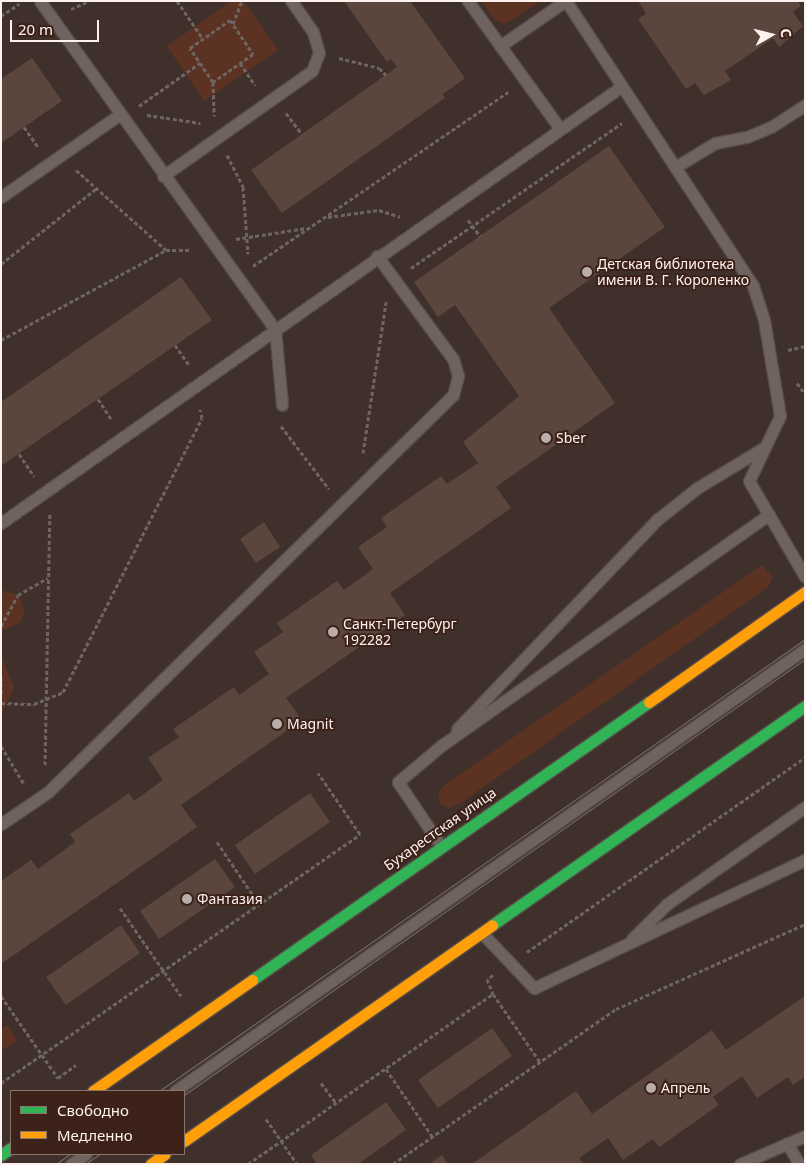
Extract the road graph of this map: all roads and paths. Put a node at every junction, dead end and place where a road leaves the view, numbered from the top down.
1 (24, 1) edge
2 (40, 1) edge
3 (177, 1) edge
4 (242, 1) edge
5 (291, 1) edge
6 (468, 1) edge
7 (566, 1) edge
8 (1, 16) edge
9 (233, 24) junction
10 (203, 39) junction
11 (500, 46) junction
12 (319, 52) junction
13 (200, 63) junction
14 (240, 63) junction
15 (386, 75) dead end
16 (525, 80) junction
17 (213, 82) junction
18 (622, 86) junction
19 (271, 100) junction
20 (805, 105) edge
21 (639, 111) junction
22 (123, 115) junction
23 (215, 126) junction
24 (559, 127) junction
25 (302, 134) dead end
26 (218, 137) junction
27 (60, 156) junction
28 (678, 166) junction
29 (163, 176) junction
30 (97, 188) junction
31 (1, 196) edge
32 (325, 217) junction
33 (422, 224) junction
34 (310, 228) junction
35 (247, 237) junction
36 (214, 246) junction
37 (166, 250) junction
38 (378, 256) junction
39 (1, 264) edge
40 (395, 279) junction
41 (275, 329) junction
42 (1, 340) edge
43 (195, 389) junction
44 (282, 405) joint
45 (766, 447) junction
46 (362, 482) junction
47 (51, 488) junction
48 (340, 503) junction
49 (768, 514) junction
50 (1, 524) edge
51 (805, 577) edge
52 (47, 578) junction
53 (805, 592) edge
54 (1, 626) edge
55 (805, 650) edge
56 (1, 676) edge
57 (1, 696) edge
58 (45, 700) junction
59 (1, 703) edge
60 (805, 706) edge
61 (442, 745) junction
62 (1, 746) edge
63 (805, 757) edge
64 (318, 773) dead end
65 (48, 792) junction
66 (34, 802) junction
67 (805, 807) edge
68 (1, 824) edge
69 (217, 842) dead end
70 (441, 846) junction
71 (805, 860) edge
72 (259, 904) junction
73 (120, 908) dead end
74 (805, 924) edge
75 (481, 932) junction
76 (625, 945) junction
77 (510, 964) junction
78 (163, 970) junction
79 (180, 993) junction
80 (493, 994) junction
81 (1, 996) edge
82 (183, 998) dead end
83 (171, 999) dead end
84 (42, 1055) junction
85 (82, 1061) dead end
86 (540, 1062) junction
87 (386, 1068) junction
88 (1, 1083) edge
89 (314, 1087) dead end
90 (94, 1090) edge
91 (176, 1090) edge
92 (336, 1102) junction
93 (275, 1114) dead end
94 (264, 1116) dead end
95 (267, 1120) junction
96 (432, 1136) junction
97 (805, 1136) edge
98 (185, 1140) edge
99 (281, 1141) junction
100 (787, 1143) junction
101 (85, 1155) edge
102 (164, 1155) edge
103 (72, 1164) edge
104 (151, 1164) edge
105 (248, 1164) edge
106 (297, 1164) edge
107 (392, 1164) edge
108 (740, 1164) edge
109 (799, 1164) edge

1 - 8 path
2 - 22 lane
3 - 10 path
4 - 9 path
5 - 12 lane
6 - 11 lane
7 - 11 lane
7 - 18 lane
9 - 10 path
9 - 14 path
10 - 13 path
11 - 16 lane
12 - 15 path
12 - 19 lane
13 - 17 path
13 - 22 path
14 - 17 path
14 - 19 path
16 - 24 lane
16 - 32 path
17 - 23 path
18 - 21 lane
18 - 24 lane
19 - 25 path
19 - 26 lane
20 - 28 lane
21 - 28 lane
21 - 40 path
22 - 23 path
22 - 27 lane
22 - 29 lane
23 - 26 path
24 - 33 lane
26 - 29 lane
26 - 35 path
27 - 30 path
27 - 31 lane
28 - 45 lane
29 - 36 lane
30 - 37 path
30 - 39 path
32 - 33 path
32 - 34 path
33 - 38 lane
34 - 35 path
34 - 35 path
35 - 36 path
36 - 37 path
36 - 41 lane
37 - 42 path
38 - 40 lane
38 - 41 lane
40 - 46 path
40 - 46 lane
41 - 43 lane
41 - 44 lane
43 - 47 lane
43 - 58 path
44 - 48 path
45 - 49 lane
45 - 61 lane
46 - 48 lane
47 - 50 lane
47 - 52 path
48 - 65 lane
49 - 51 lane
49 - 61 lane
52 - 54 path
52 - 58 path
53 - 70 main road, Бухарестская улица
55 - 91 lane
56 - 57 path
58 - 59 path
58 - 65 path
60 - 75 main road
61 - 70 lane
62 - 66 path
63 - 77 path
64 - 72 path
65 - 66 lane
66 - 68 lane
67 - 76 lane
69 - 72 path
70 - 90 main road, Бухарестская улица
71 - 76 lane
72 - 78 path
73 - 78 path
74 - 86 path
75 - 77 lane
75 - 98 main road
76 - 77 lane
77 - 80 path
78 - 79 path
78 - 84 path
79 - 82 path
79 - 83 path
80 - 86 path
80 - 87 path
81 - 84 path
84 - 85 path
84 - 88 path
86 - 96 path
87 - 92 path
87 - 96 path
89 - 92 path
92 - 99 path
93 - 95 path
94 - 95 path
95 - 99 path
96 - 107 path
97 - 100 lane
99 - 105 path
99 - 106 path
100 - 108 lane
100 - 109 lane
101 - 103 lane
102 - 104 main road

